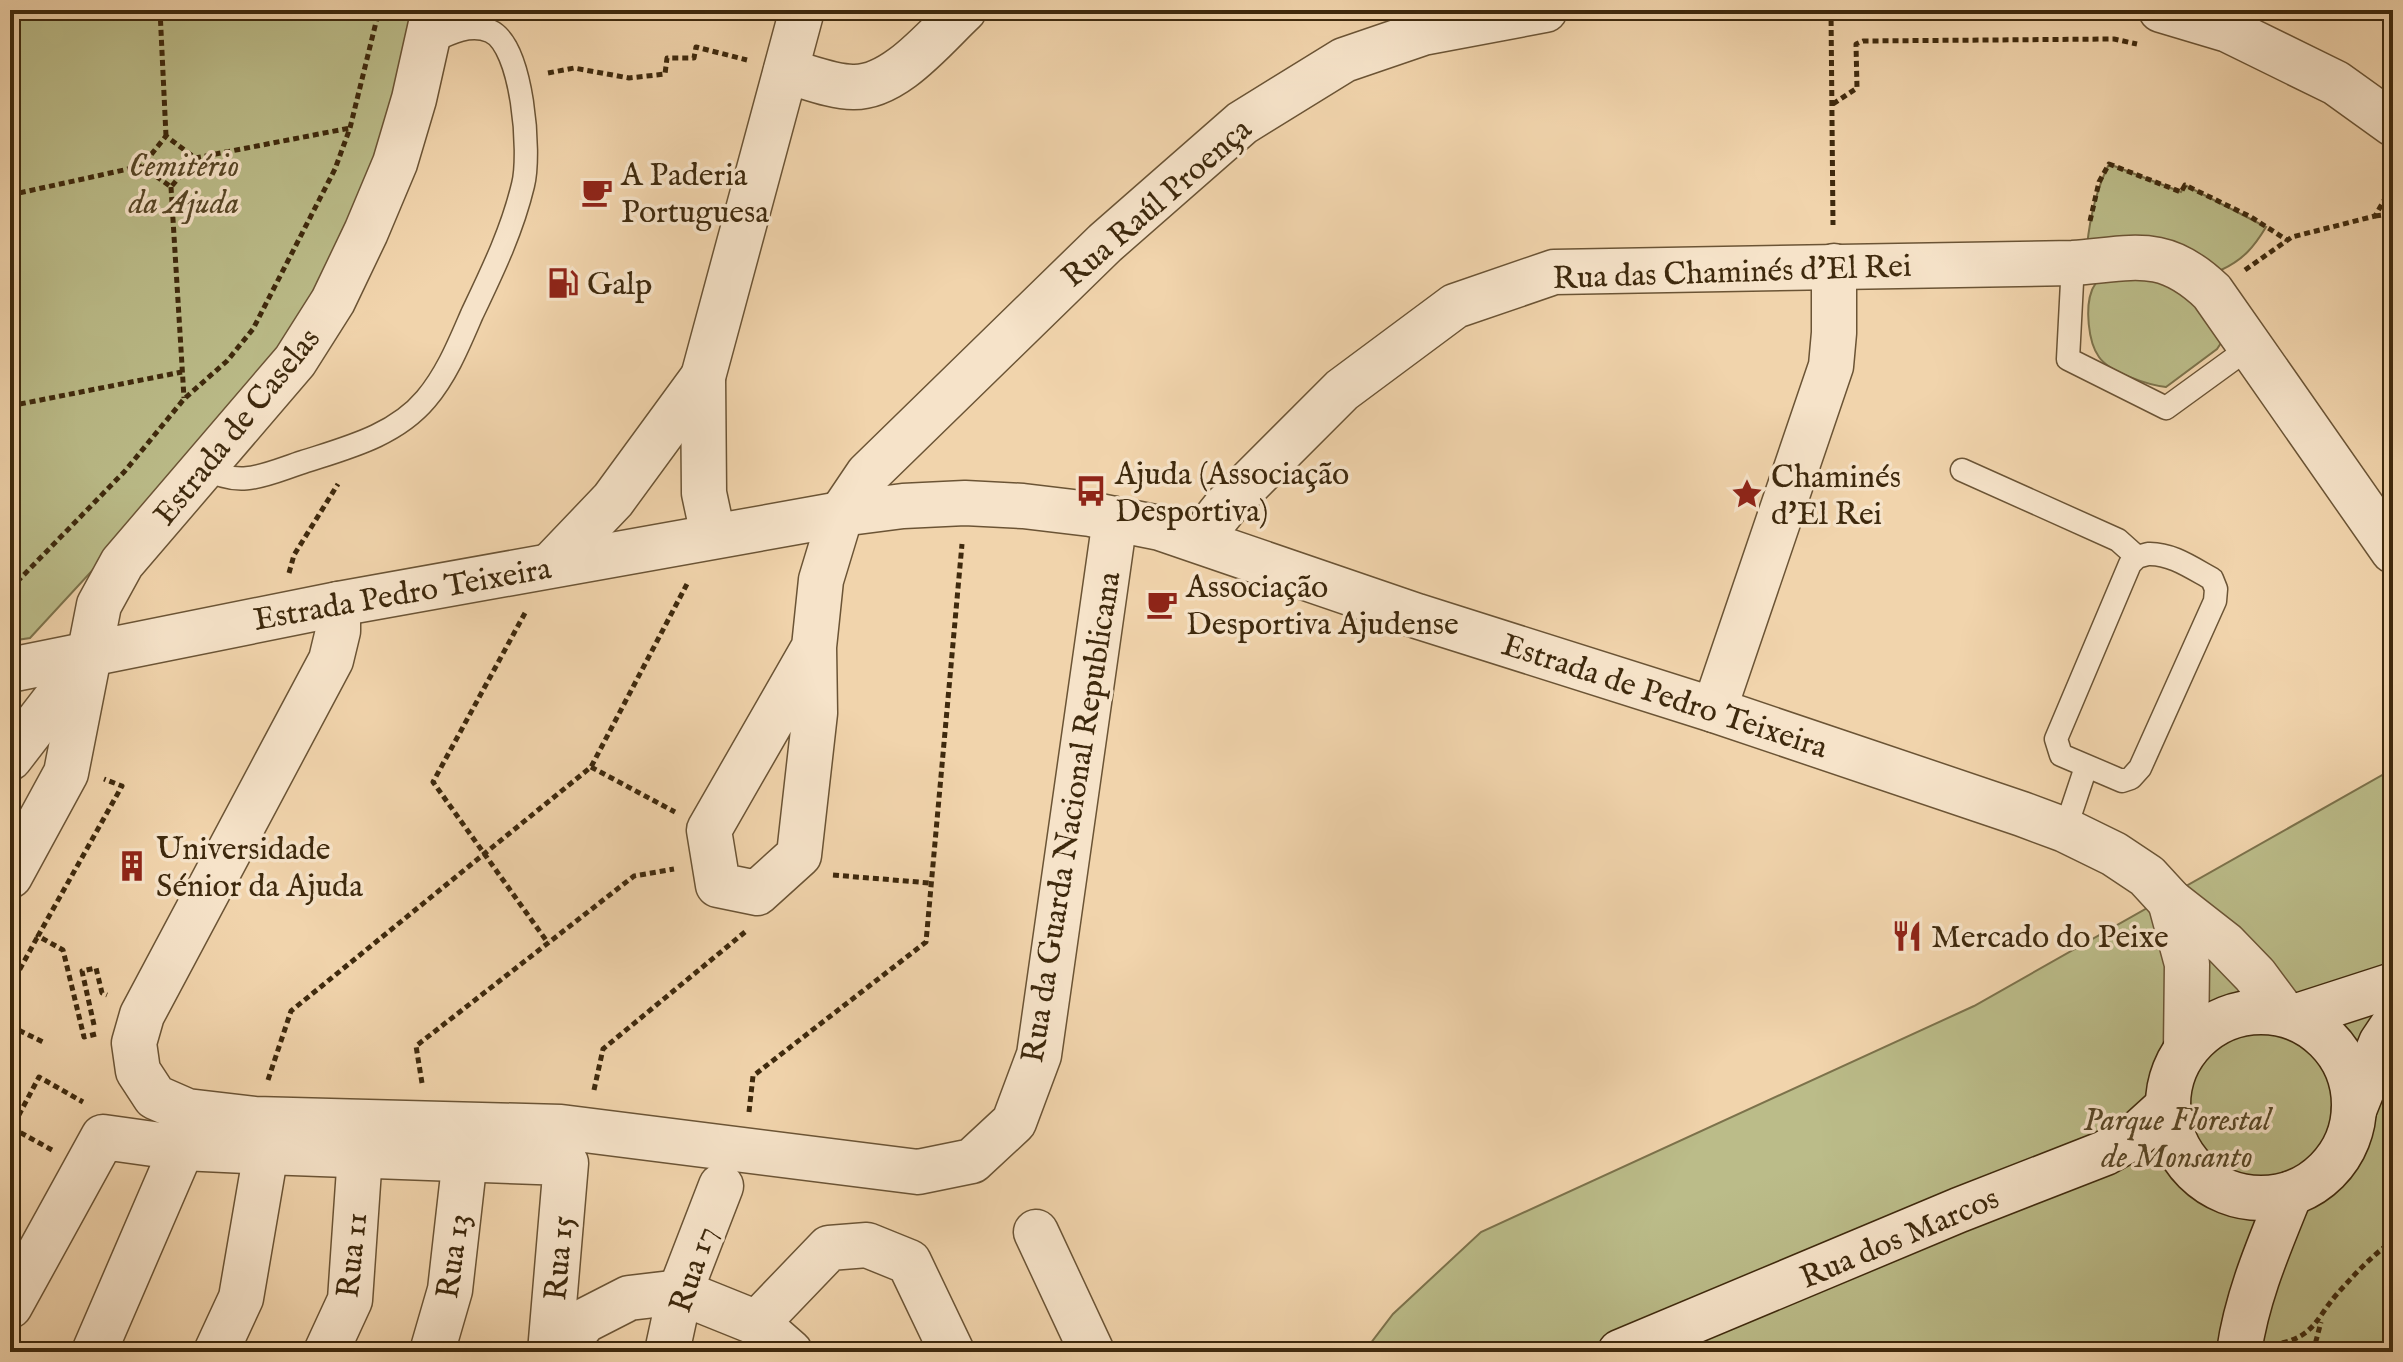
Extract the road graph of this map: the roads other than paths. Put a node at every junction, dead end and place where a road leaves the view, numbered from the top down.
1 (802, 10) edge
2 (964, 10) edge
3 (1545, 10) edge
4 (430, 27) edge
5 (2155, 29) edge
6 (786, 71) junction
7 (2393, 124) edge
8 (2079, 262) junction
9 (1834, 266) junction
10 (2250, 347) junction
11 (703, 377) junction
12 (205, 468) junction
13 (1962, 470) dead end
14 (841, 514) junction
15 (1115, 519) junction
16 (713, 535) junction
17 (1205, 542) junction
18 (2393, 551) edge
19 (2137, 557) junction
20 (551, 565) junction
21 (338, 604) junction
22 (814, 647) junction
23 (91, 654) junction
24 (10, 670) edge
25 (1714, 710) junction
26 (10, 758) edge
27 (2086, 767) junction
28 (2065, 830) junction
29 (10, 876) edge
30 (2170, 901) junction
31 (2393, 985) edge
32 (2289, 1016) junction
33 (2393, 1025) edge
34 (2186, 1049) junction
35 (2168, 1106) junction
36 (2354, 1110) junction
37 (260, 1136) junction
38 (576, 1147) junction
39 (182, 1148) junction
40 (360, 1155) junction
41 (465, 1158) junction
42 (721, 1186) dead end
43 (2290, 1194) junction
44 (1036, 1232) dead end
45 (680, 1292) junction
46 (10, 1306) edge
47 (757, 1323) junction
48 (2256, 1347) edge
49 (94, 1352) edge
50 (216, 1352) edge
51 (326, 1352) edge
52 (432, 1352) edge
53 (550, 1352) edge
54 (560, 1352) edge
55 (667, 1352) edge
56 (790, 1352) edge
57 (952, 1352) edge
58 (1092, 1352) edge
59 (1620, 1352) edge

1 - 6 street
2 - 6 street
3 - 14 street, Rua Raúl Proença
4 - 12 street, Estrada de Caselas
4 - 12 lane
5 - 7 street
6 - 11 street
8 - 9 street, Rua das Chaminés d'El Rei
8 - 10 street, Rua das Chaminés d'El Rei
8 - 10 lane
9 - 17 street, Rua das Chaminés d'El Rei
9 - 25 street
10 - 18 street, Rua das Chaminés d'El Rei
11 - 16 street
11 - 20 street
12 - 23 street, Estrada de Caselas
13 - 19 lane
14 - 15 street, Estrada de Pedro Teixeira
14 - 16 street, Estrada de Pedro Teixeira
14 - 22 street
15 - 17 street, Estrada de Pedro Teixeira
15 - 38 street, Rua da Guarda Nacional Republicana
16 - 20 street, Estrada Pedro Teixeira
17 - 25 street, Estrada de Pedro Teixeira
19 - 27 lane
19 - 27 lane
20 - 21 street, Estrada Pedro Teixeira
21 - 23 street, Estrada Pedro Teixeira
21 - 37 street, Rua da Guarda Nacional Republicana
22 - 22 street
23 - 24 street, Estrada Pedro Teixeira
23 - 26 street
23 - 29 street, Estrada de Caselas
25 - 28 street, Estrada de Pedro Teixeira
27 - 28 lane
28 - 30 street, Estrada de Pedro Teixeira
30 - 32 street, Estrada de Pedro Teixeira
30 - 34 street, Estrada de Pedro Teixeira
31 - 32 street
32 - 34 street
32 - 36 street
33 - 36 street
34 - 35 street
35 - 43 street
35 - 59 street, Rua dos Marcos
36 - 43 street
37 - 38 street, Rua da Guarda Nacional Republicana
37 - 39 street
37 - 40 street
37 - 50 street
38 - 41 street
38 - 53 street, Rua 15
39 - 46 street
39 - 49 street
40 - 41 street
40 - 51 street, Rua 11
41 - 52 street, Rua 13
42 - 45 street, Rua 17
43 - 48 street
44 - 58 street
45 - 47 street
45 - 54 street
45 - 55 street, Rua 17
47 - 56 street
47 - 57 street

